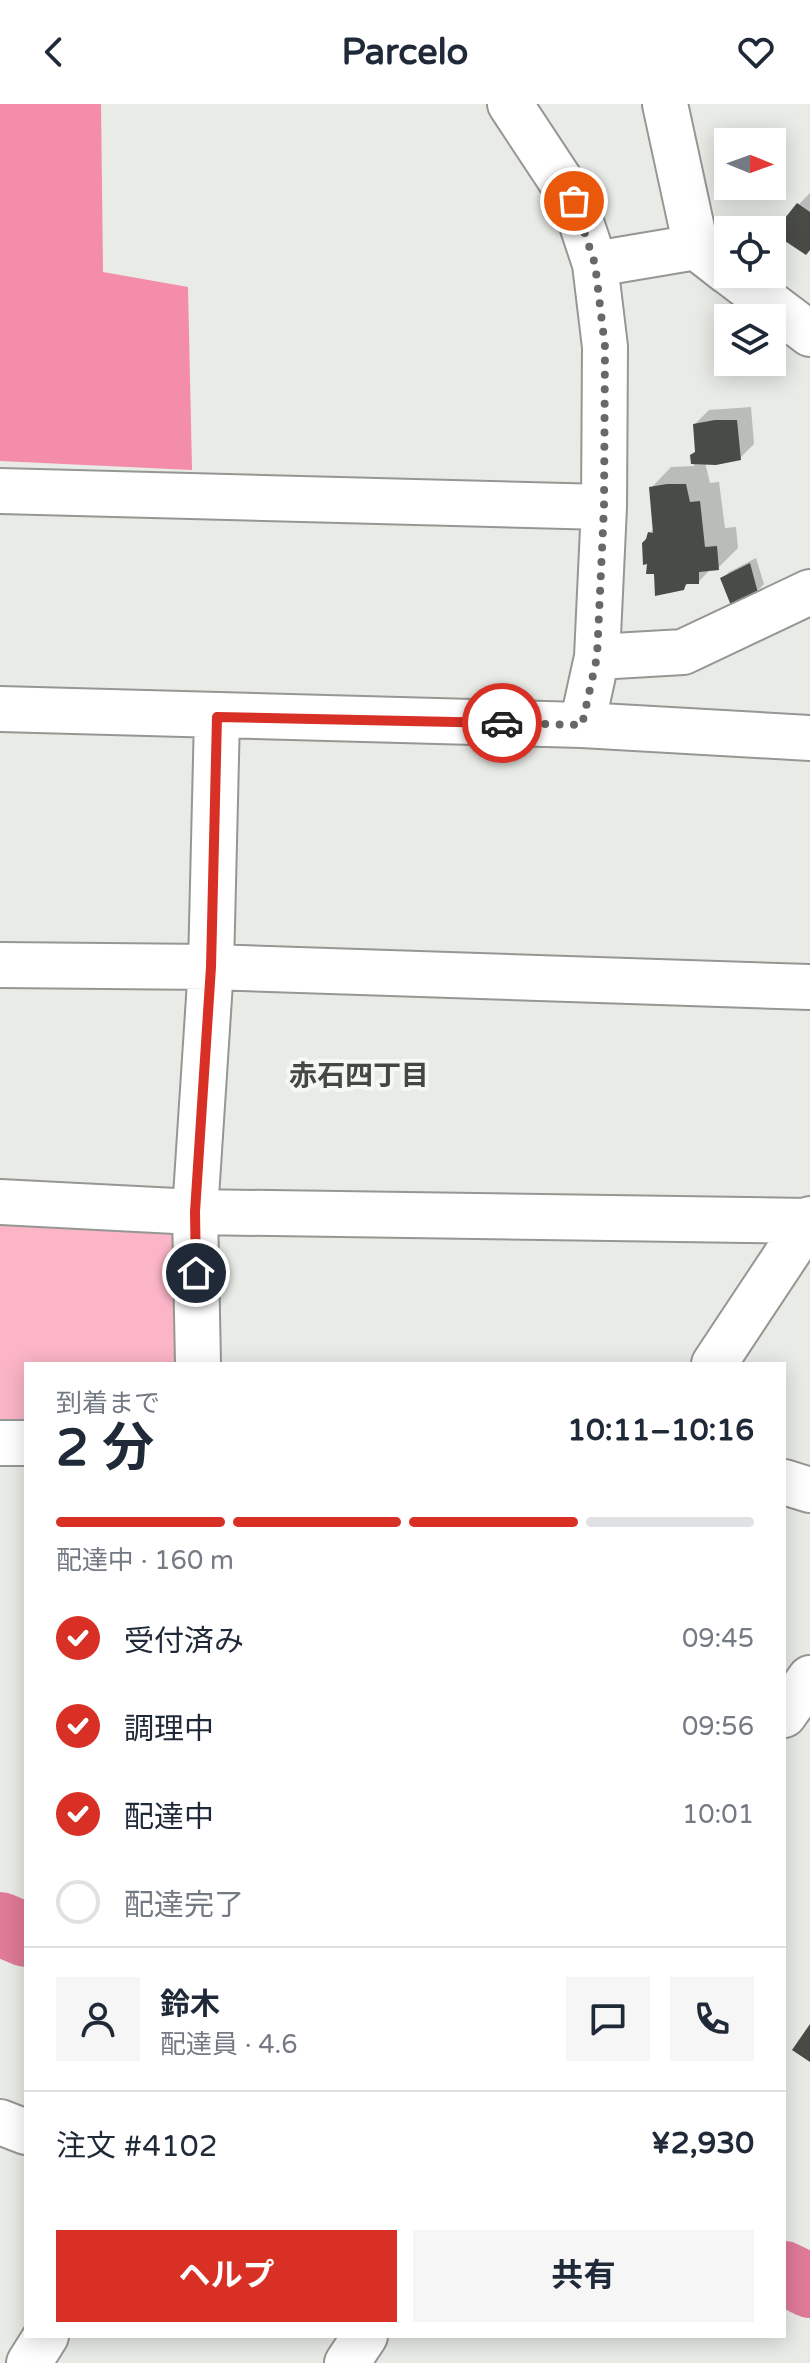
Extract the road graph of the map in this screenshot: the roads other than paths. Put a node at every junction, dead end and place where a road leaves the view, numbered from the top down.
1 (510, 104) edge
2 (665, 104) edge
3 (714, 249) edge
4 (595, 264) junction
5 (714, 264) edge
6 (750, 288) edge
7 (810, 334) edge
8 (0, 491) edge
9 (604, 507) junction
10 (810, 592) edge
11 (597, 657) junction
12 (0, 709) edge
13 (217, 717) junction
14 (582, 725) junction
15 (810, 738) edge
16 (0, 965) edge
17 (211, 967) junction
18 (810, 987) edge
19 (0, 1202) edge
20 (195, 1212) junction
21 (809, 1220) edge
22 (198, 1362) edge
23 (715, 1362) edge
24 (0, 1443) edge
25 (24, 1443) edge
26 (786, 1483) edge
27 (810, 1490) edge
28 (810, 1678) edge
29 (786, 1712) edge
30 (0, 2122) edge
31 (24, 2131) edge
32 (45, 2338) edge
33 (364, 2338) edge
34 (29, 2363) edge
35 (347, 2363) edge

1 - 4 street
2 - 3 street
4 - 5 street
4 - 9 street
6 - 7 street
8 - 9 street
9 - 11 street
10 - 11 street
11 - 14 street
12 - 13 street
13 - 14 street
13 - 17 street
14 - 15 street
16 - 17 street
17 - 18 street
17 - 20 street
19 - 20 street
20 - 21 street
20 - 22 street
21 - 23 street
24 - 25 street
26 - 27 street
28 - 29 street
30 - 31 street
32 - 34 street
33 - 35 street

